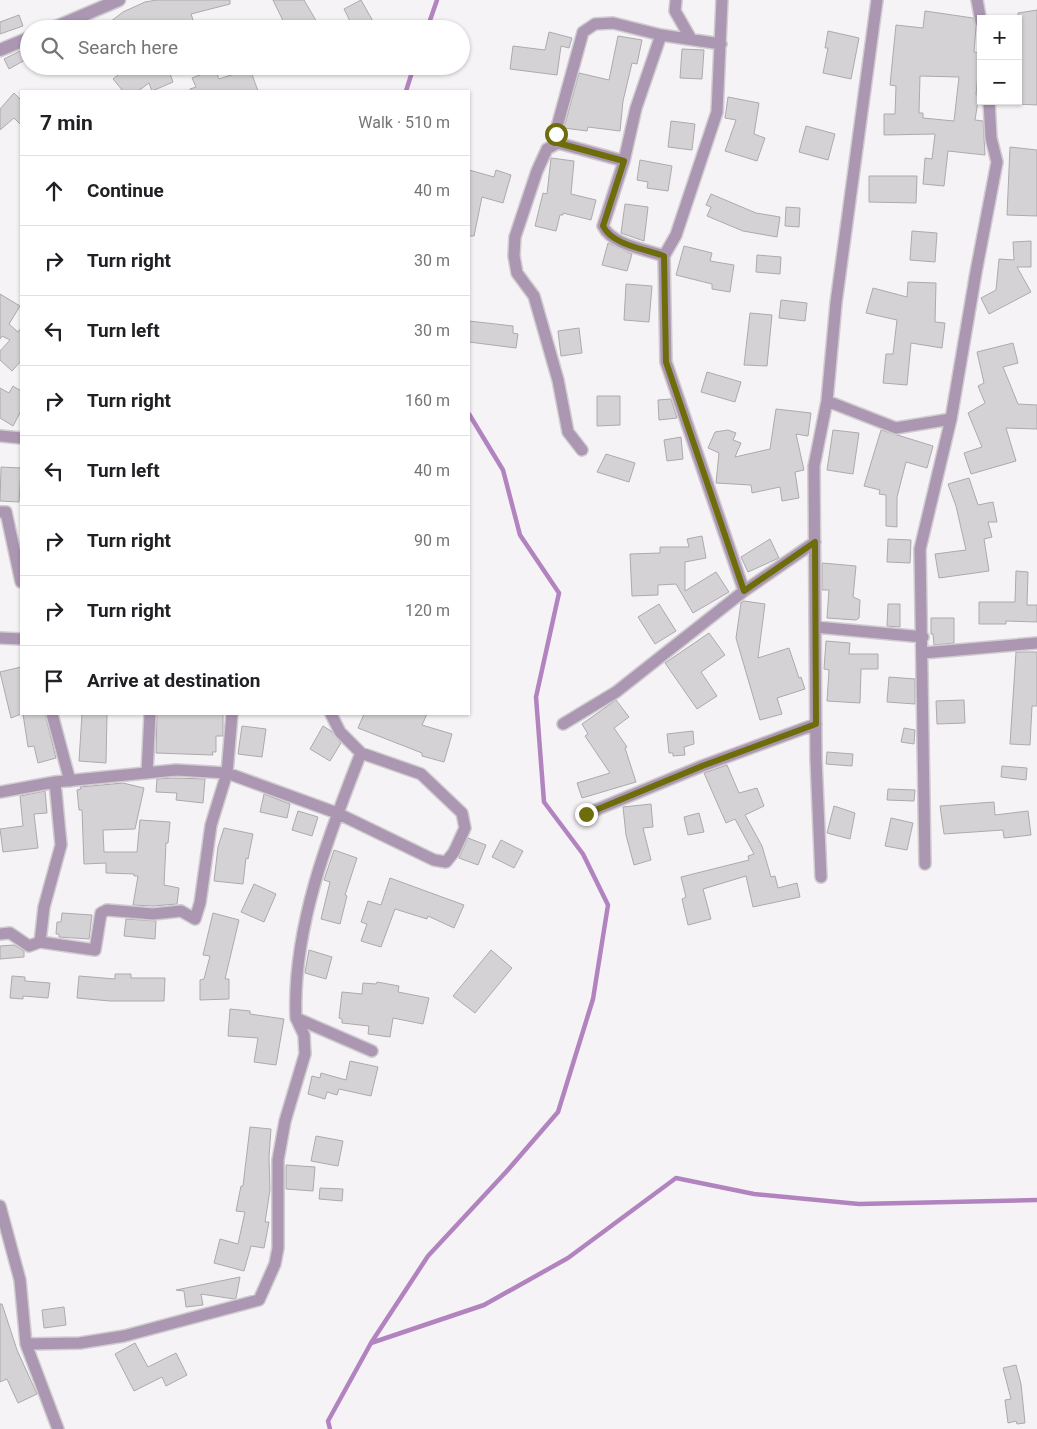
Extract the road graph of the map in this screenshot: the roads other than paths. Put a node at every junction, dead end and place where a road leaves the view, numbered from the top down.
1 (119, 0) edge
2 (676, 0) edge
3 (722, 0) edge
4 (877, 0) edge
5 (977, 0) edge
6 (980, 15) edge
7 (72, 20) edge
8 (661, 35) junction
9 (691, 39) junction
10 (20, 42) edge
11 (721, 44) junction
12 (0, 50) edge
13 (989, 105) edge
14 (558, 143) junction
15 (624, 161) junction
16 (664, 256) junction
17 (827, 401) junction
18 (951, 419) junction
19 (19, 435) edge
20 (0, 436) edge
21 (582, 450) dead end
22 (0, 512) edge
23 (815, 542) junction
24 (20, 577) edge
25 (744, 591) junction
26 (816, 627) junction
27 (923, 637) junction
28 (0, 638) edge
29 (20, 639) edge
30 (1037, 643) edge
31 (923, 653) junction
32 (52, 715) edge
33 (150, 715) edge
34 (232, 715) edge
35 (332, 715) edge
36 (564, 724) dead end
37 (816, 724) junction
38 (361, 753) junction
39 (147, 773) junction
40 (227, 773) junction
41 (54, 782) junction
42 (70, 782) junction
43 (0, 792) edge
44 (337, 813) junction
45 (586, 814) dead end
46 (925, 864) dead end
47 (821, 877) dead end
48 (0, 934) edge
49 (40, 942) junction
50 (296, 1018) junction
51 (372, 1051) dead end
52 (0, 1206) edge
53 (26, 1344) junction
54 (58, 1429) edge

1 - 7 street
2 - 9 street
3 - 11 street
4 - 17 street
5 - 6 street
8 - 9 street
8 - 14 street
8 - 15 street
9 - 11 street
10 - 12 street
11 - 16 street
13 - 18 street
14 - 15 street
14 - 21 street
15 - 16 street
16 - 25 street
17 - 18 street
17 - 23 street
18 - 27 street
19 - 20 street
22 - 24 street
23 - 25 street
23 - 26 street
25 - 36 street
26 - 27 street
26 - 37 street
27 - 31 street
28 - 29 street
30 - 31 street
31 - 46 street
32 - 42 street
33 - 39 street
34 - 40 street
35 - 38 street
37 - 45 street
37 - 47 street
38 - 44 street
38 - 44 street
39 - 40 street
39 - 42 street
40 - 44 street
40 - 49 street
41 - 42 street
41 - 43 street
41 - 49 street
44 - 50 street
48 - 49 street
50 - 51 street
50 - 53 street
52 - 53 street
53 - 54 street

